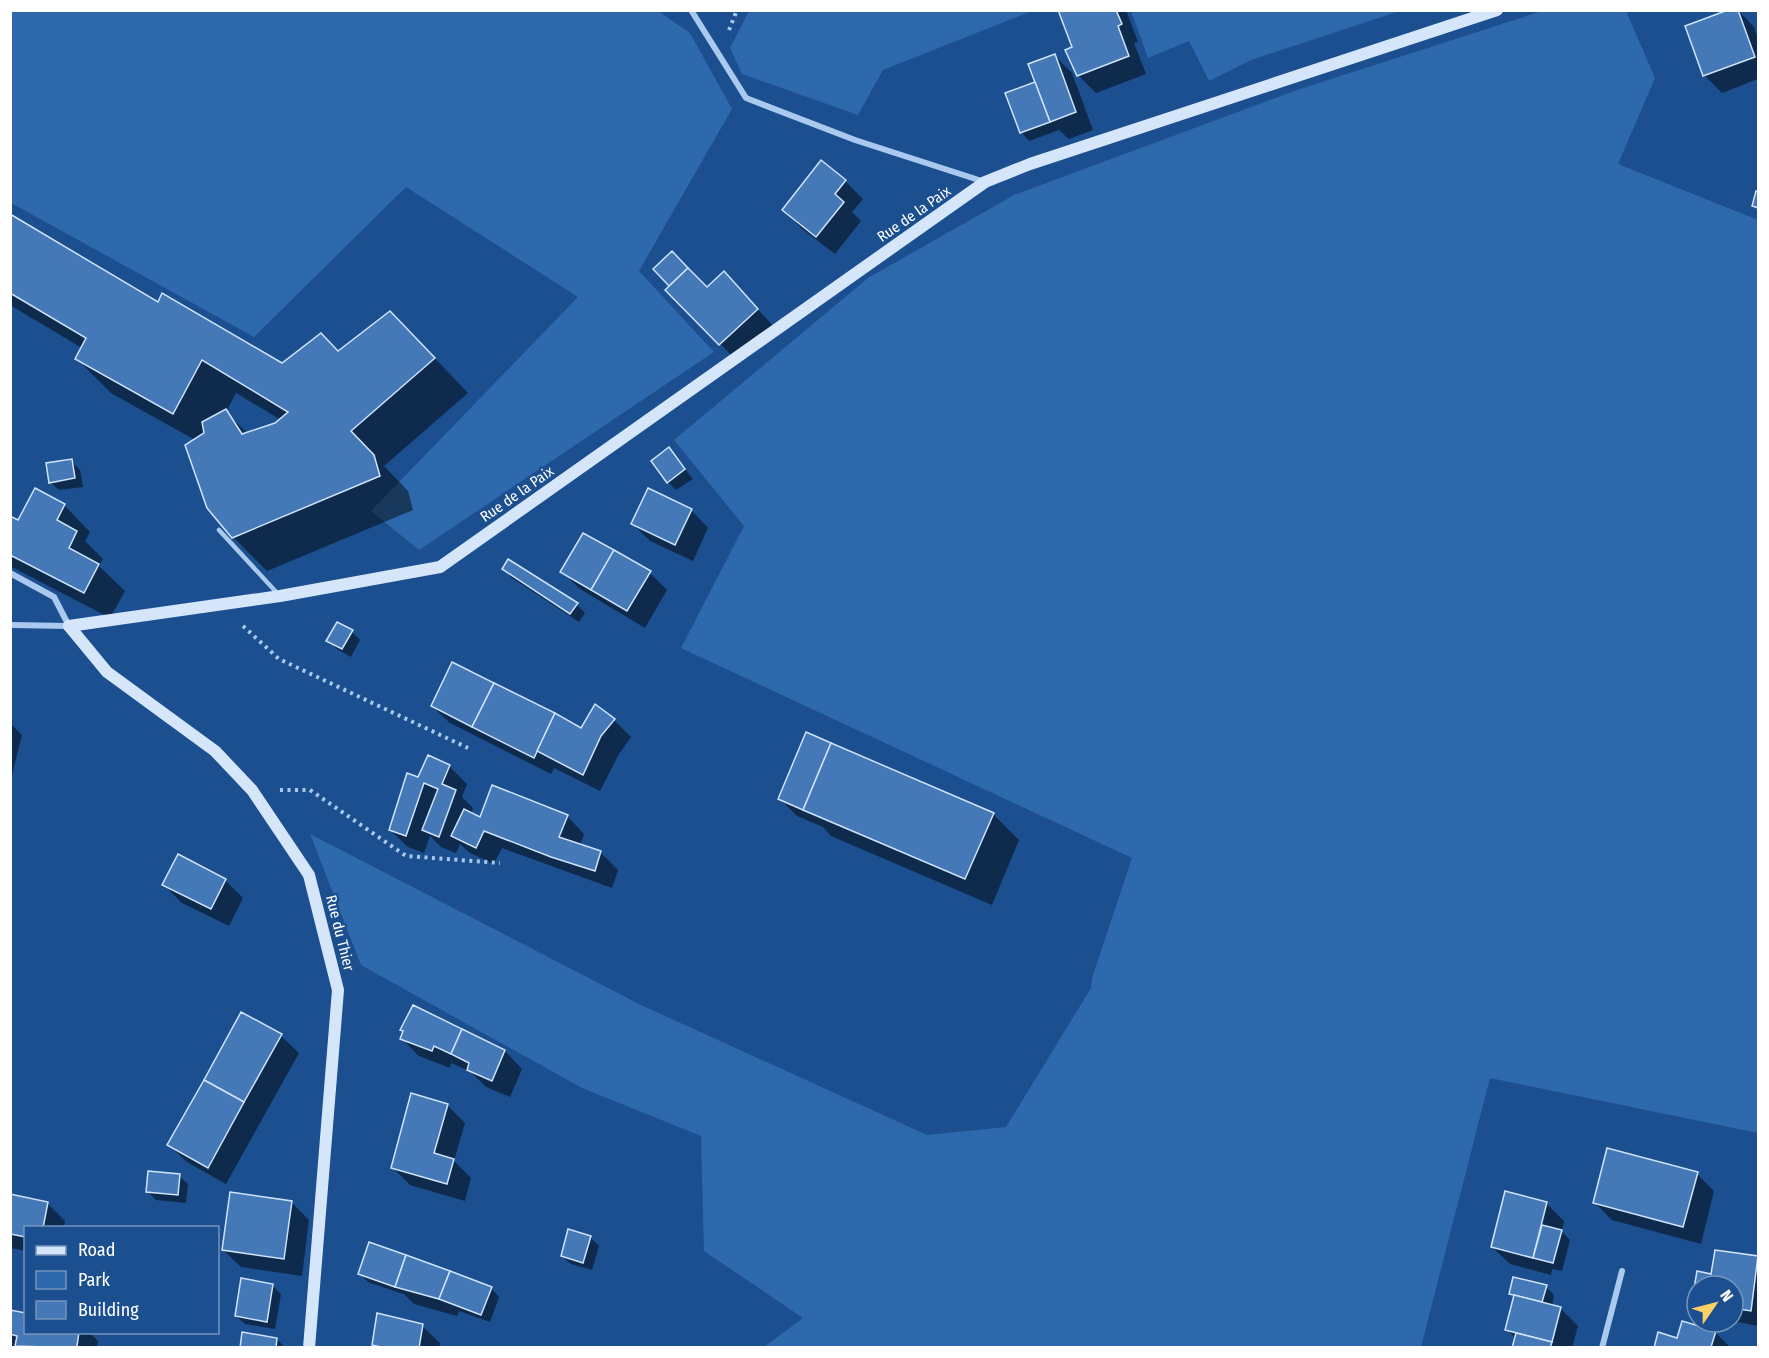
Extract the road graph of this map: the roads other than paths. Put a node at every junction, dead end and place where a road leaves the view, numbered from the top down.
1 (692, 10) edge
2 (1497, 10) edge
3 (985, 182) junction
4 (219, 530) dead end
5 (10, 573) edge
6 (280, 596) junction
7 (10, 625) edge
8 (69, 626) junction
9 (1622, 1271) dead end
10 (309, 1347) edge
11 (1602, 1347) edge

1 - 3 street, Rue de la Paix
2 - 3 street, Rue de la Paix
3 - 6 street, Rue de la Paix
4 - 6 lane
5 - 8 street
6 - 8 street, Rue de la Paix
7 - 8 street
8 - 10 street, Rue du Thier
9 - 11 street

